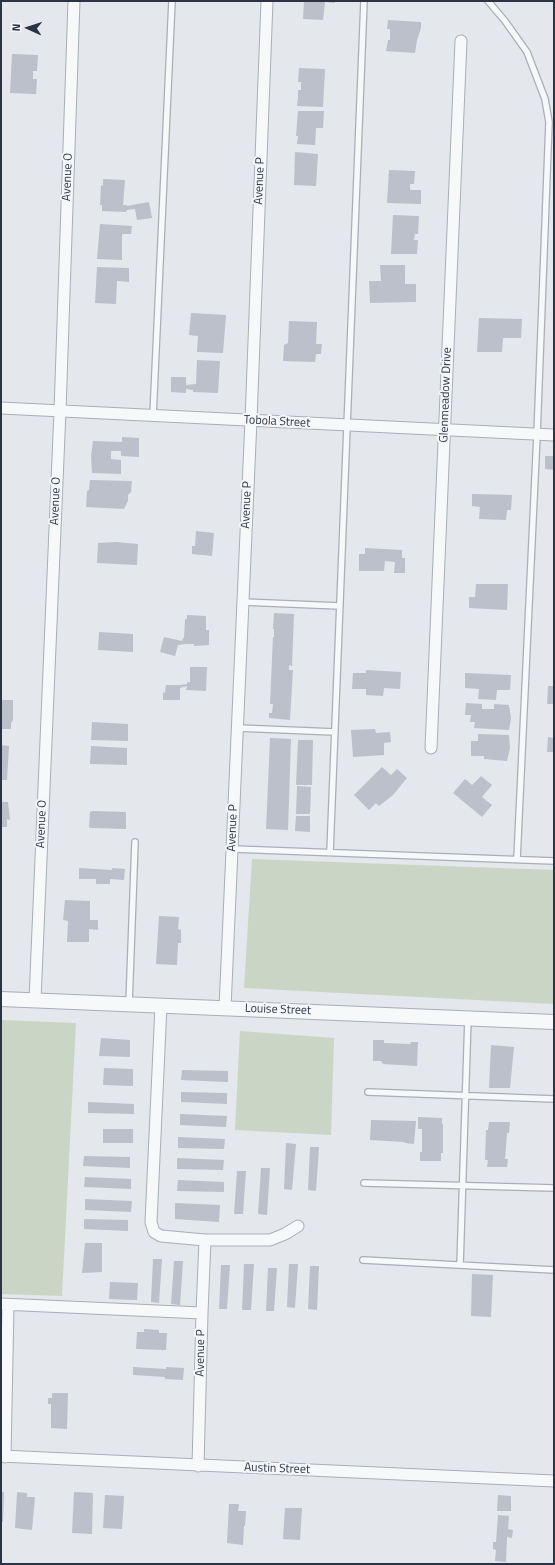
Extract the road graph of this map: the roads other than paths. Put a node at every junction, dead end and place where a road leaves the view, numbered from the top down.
1 (74, 1) edge
2 (172, 1) edge
3 (267, 1) edge
4 (364, 1) edge
5 (488, 1) edge
6 (461, 41) dead end
7 (1, 408) edge
8 (60, 411) junction
9 (153, 416) junction
10 (251, 420) junction
11 (347, 425) junction
12 (444, 430) junction
13 (537, 434) junction
14 (554, 435) edge
15 (243, 602) junction
16 (340, 606) junction
17 (238, 728) junction
18 (335, 732) junction
19 (431, 748) dead end
20 (135, 842) dead end
21 (233, 849) junction
22 (330, 852) junction
23 (517, 860) junction
24 (554, 861) edge
25 (1, 999) edge
26 (35, 1000) junction
27 (129, 1005) junction
28 (161, 1006) junction
29 (225, 1008) junction
30 (468, 1018) junction
31 (554, 1022) edge
32 (368, 1092) dead end
33 (466, 1096) junction
34 (554, 1099) edge
35 (364, 1183) dead end
36 (463, 1186) junction
37 (554, 1188) edge
38 (298, 1226) dead end
39 (205, 1240) junction
40 (363, 1260) dead end
41 (460, 1265) junction
42 (554, 1270) edge
43 (5, 1304) edge
44 (202, 1313) junction
45 (3, 1456) edge
46 (198, 1466) junction
47 (554, 1481) edge

1 - 8 street, Avenue O
2 - 9 lane
3 - 10 street, Avenue P
4 - 11 lane
5 - 13 lane
6 - 12 street, Glenmeadow Drive
7 - 8 street, Tobola Street
8 - 9 street, Tobola Street
8 - 26 street, Avenue O
9 - 10 street, Tobola Street
10 - 11 street, Tobola Street
10 - 15 street, Avenue P
11 - 12 street, Tobola Street
11 - 16 lane
12 - 13 street, Tobola Street
12 - 19 street, Glenmeadow Drive
13 - 14 street, Tobola Street
13 - 23 lane
15 - 16 lane
15 - 17 street, Avenue P
16 - 18 lane
17 - 18 lane
17 - 21 street, Avenue P
18 - 22 lane
20 - 27 lane
21 - 22 lane
21 - 29 street, Avenue P
22 - 23 lane
23 - 24 lane
25 - 26 street, Louise Street
26 - 27 street, Louise Street
27 - 28 street, Louise Street
28 - 29 street, Louise Street
28 - 39 street
29 - 30 street, Louise Street
30 - 31 street, Louise Street
30 - 33 lane
32 - 33 lane
33 - 34 lane
33 - 36 lane
35 - 36 lane
36 - 37 lane
36 - 41 lane
38 - 39 street
39 - 44 street, Avenue P
40 - 41 lane
41 - 42 lane
43 - 44 street
43 - 45 street
44 - 46 street, Avenue P
45 - 46 street, Austin Street
46 - 47 street, Austin Street

